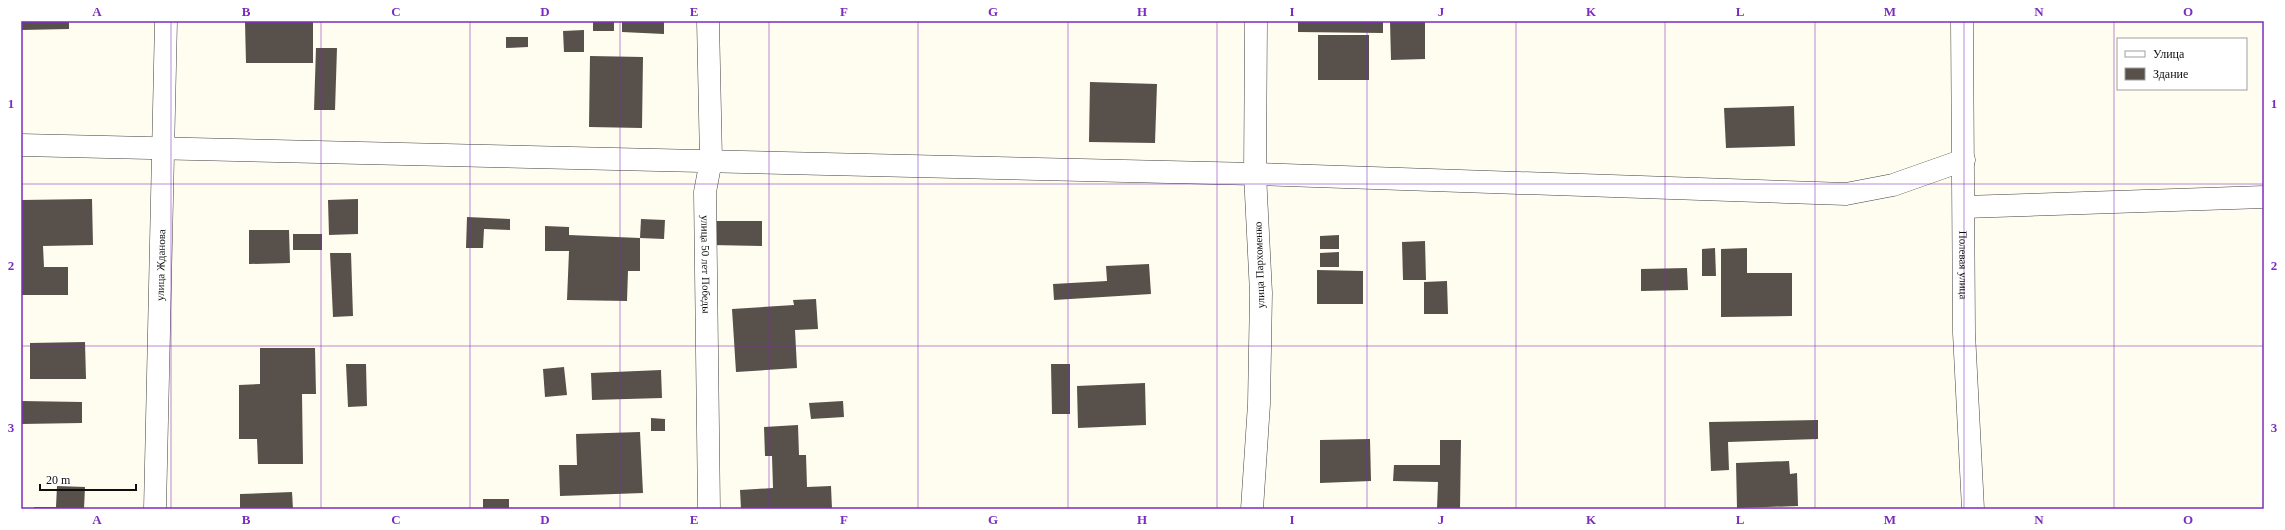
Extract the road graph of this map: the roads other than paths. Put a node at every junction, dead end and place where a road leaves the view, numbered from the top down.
1 (166, 21) edge
2 (708, 21) edge
3 (1256, 21) edge
4 (1962, 21) edge
5 (21, 145) edge
6 (164, 147) junction
7 (711, 160) junction
8 (1964, 160) junction
9 (1255, 174) junction
10 (2264, 197) edge
11 (1964, 207) junction
12 (155, 509) edge
13 (709, 509) edge
14 (1252, 509) edge
15 (1972, 509) edge

1 - 6 street, улица Жданова
2 - 7 street, улица 50 лет Победы
3 - 9 street, улица Пархоменко
4 - 8 street, Полевая улица
5 - 6 street
6 - 7 street
6 - 12 street, улица Жданова
7 - 9 street
7 - 13 street, улица 50 лет Победы
8 - 9 street
8 - 11 street, Полевая улица
9 - 14 street, улица Пархоменко
10 - 11 street
11 - 15 street, Полевая улица

